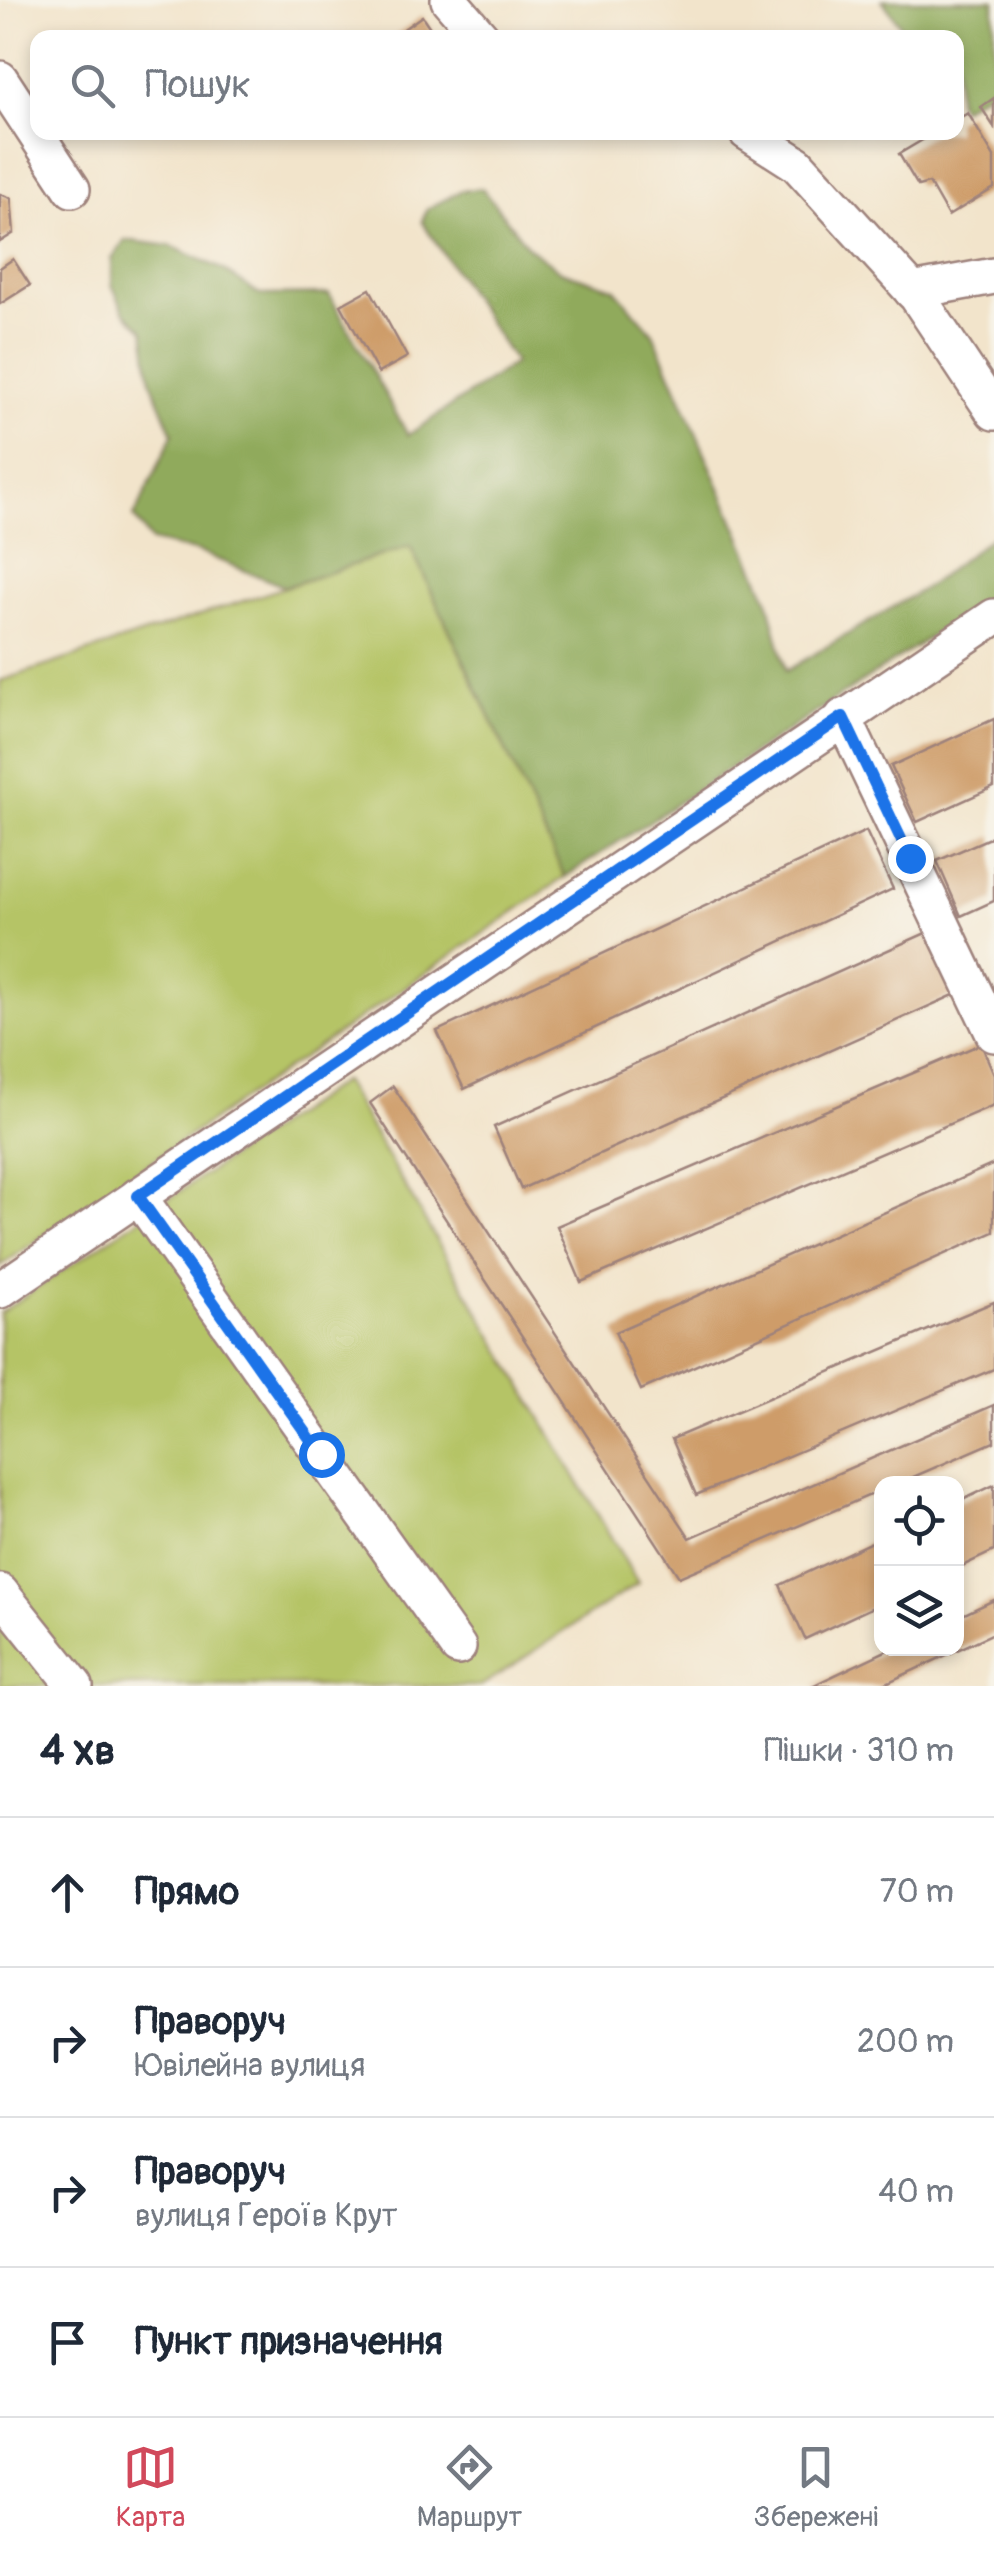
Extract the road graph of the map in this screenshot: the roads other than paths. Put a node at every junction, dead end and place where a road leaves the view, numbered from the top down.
1 (448, 0) edge
2 (475, 30) edge
3 (0, 79) edge
4 (30, 125) edge
5 (40, 140) edge
6 (760, 140) edge
7 (72, 189) dead end
8 (994, 276) edge
9 (912, 290) junction
10 (994, 412) edge
11 (994, 616) edge
12 (843, 717) junction
13 (994, 1034) edge
14 (138, 1196) junction
15 (0, 1290) edge
16 (0, 1592) edge
17 (458, 1648) dead end
18 (75, 1686) edge

1 - 2 street
3 - 4 street
5 - 7 street
6 - 9 street
8 - 9 street
9 - 10 street
11 - 12 street
12 - 13 street
12 - 14 street
14 - 15 street
14 - 17 street
16 - 18 street

